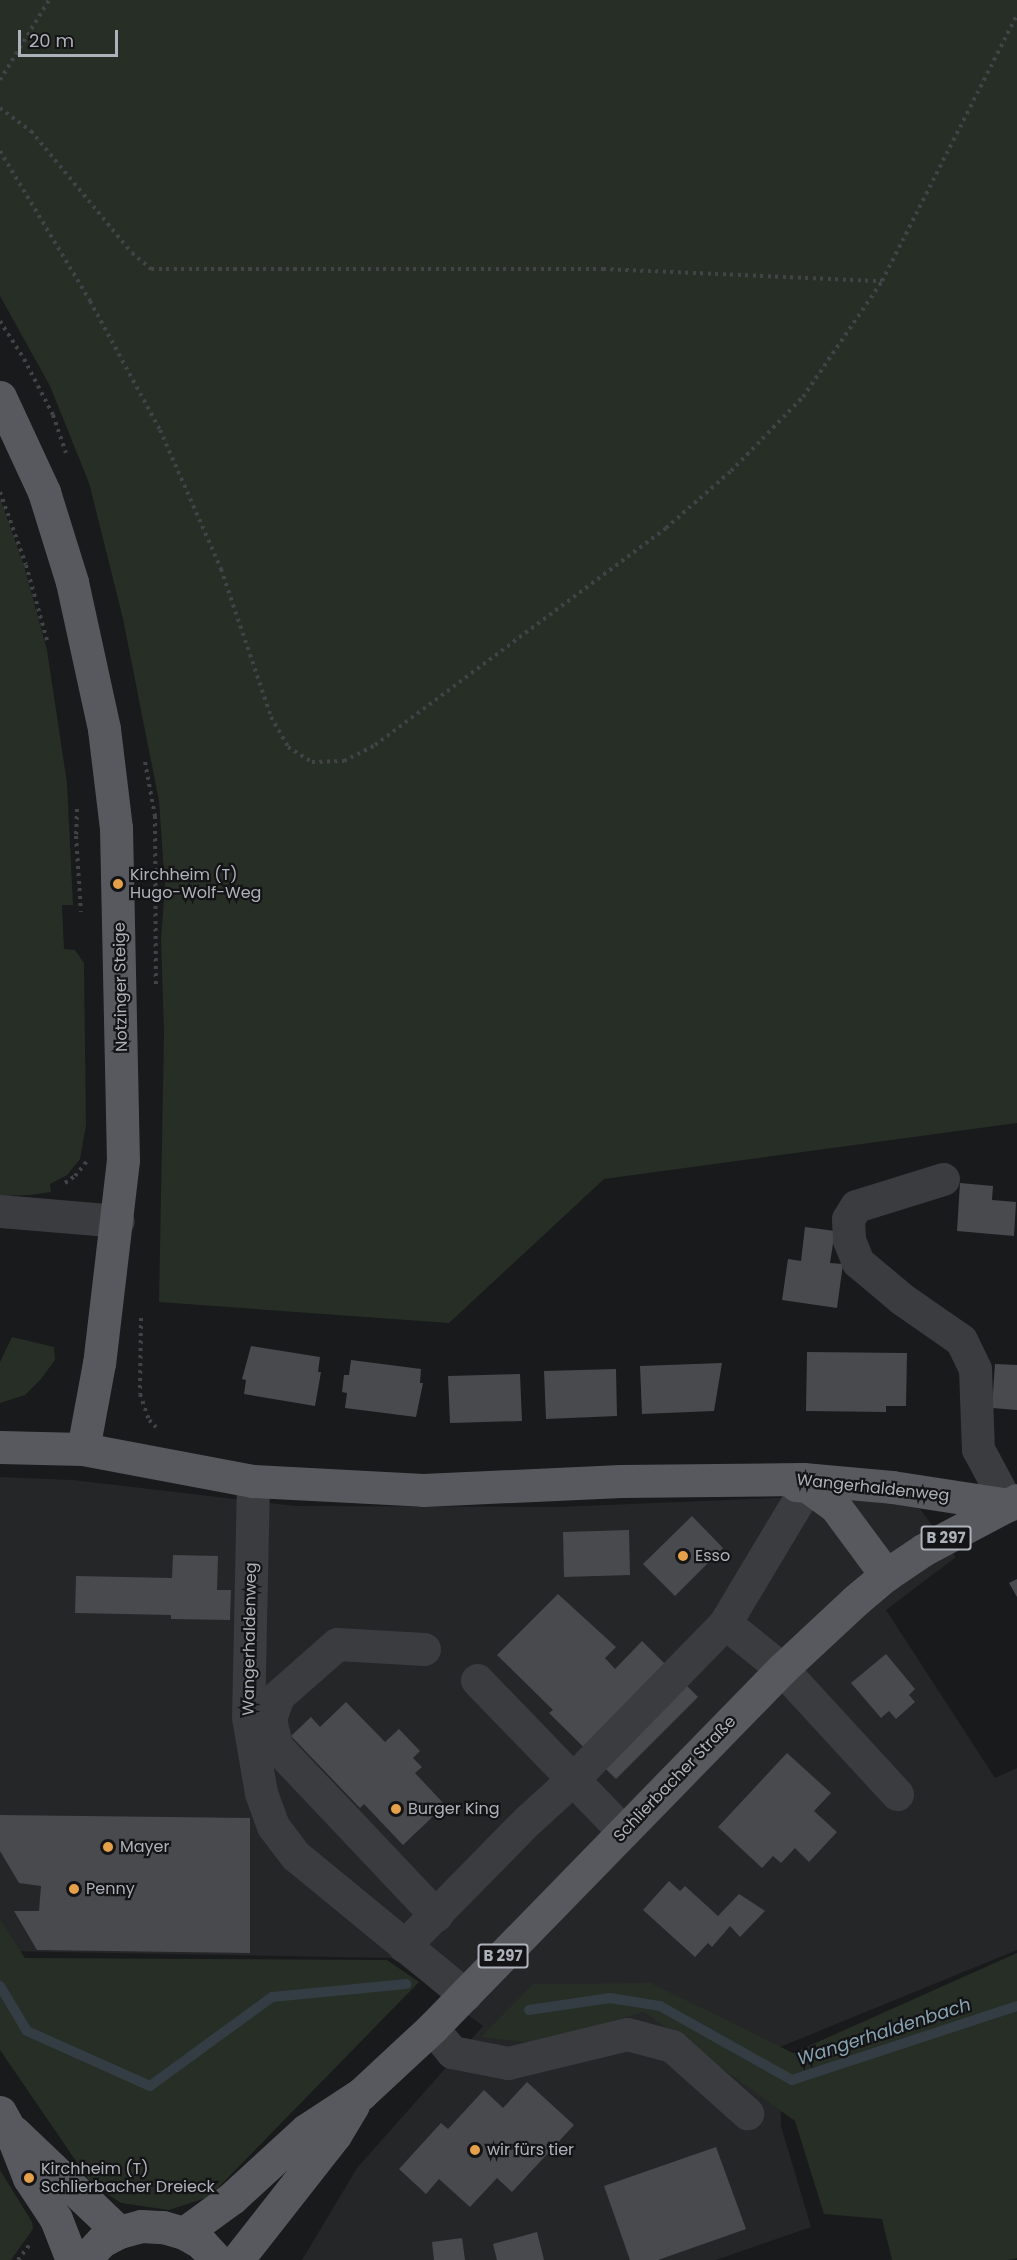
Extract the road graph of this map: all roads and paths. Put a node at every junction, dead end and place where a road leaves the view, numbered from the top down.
1 (49, 0) edge
2 (1017, 15) edge
3 (0, 80) edge
4 (0, 108) edge
5 (0, 151) edge
6 (882, 281) junction
7 (0, 397) edge
8 (0, 492) edge
9 (50, 649) dead end
10 (78, 805) dead end
11 (82, 919) dead end
12 (88, 1153) dead end
13 (943, 1179) dead end
14 (0, 1211) edge
15 (54, 1216) junction
16 (118, 1221) junction
17 (0, 1447) edge
18 (83, 1449) junction
19 (737, 1480) junction
20 (253, 1481) junction
21 (807, 1486) junction
22 (1012, 1503) edge
23 (886, 1575) junction
24 (725, 1623) junction
25 (424, 1648) dead end
26 (782, 1670) junction
27 (477, 1680) dead end
28 (572, 1780) junction
29 (897, 1794) dead end
30 (624, 1832) junction
31 (436, 1915) junction
32 (404, 1946) junction
33 (465, 1995) junction
34 (432, 2028) junction
35 (361, 2094) junction
36 (747, 2113) dead end
37 (5, 2121) edge
38 (119, 2232) junction
39 (184, 2233) junction
40 (72, 2260) edge
41 (84, 2260) edge
42 (217, 2260) edge
43 (237, 2260) edge

1 - 3 path
2 - 6 path
4 - 6 path
5 - 6 path
7 - 16 main road, Notzinger Steige
8 - 9 path
10 - 11 path
12 - 15 path
13 - 22 street
14 - 15 street
15 - 16 street
16 - 18 main road, Notzinger Steige
17 - 18 main road, Wangerhaldenweg
18 - 20 main road, Wangerhaldenweg
19 - 20 main road, Wangerhaldenweg
19 - 21 main road, Wangerhaldenweg
19 - 22 main road, Wangerhaldenweg
20 - 32 street, Wangerhaldenweg
21 - 23 main road, Wangerhaldenweg
21 - 24 street
22 - 23 main road, Schlierbacher Straße / B 297
23 - 26 main road, Schlierbacher Straße / B 297
24 - 26 street
24 - 28 street
25 - 31 street
26 - 29 street
26 - 30 main road, Schlierbacher Straße / B 297
27 - 28 street
28 - 30 street
28 - 31 street
30 - 33 main road, Schlierbacher Straße / B 297
31 - 32 street
32 - 33 street, Wangerhaldenweg
33 - 34 main road, Schlierbacher Straße / B 297
34 - 35 main road, Schlierbacher Straße / B 297
34 - 36 street
35 - 39 main road, Schlierbacher Straße / B 297
35 - 43 main road, Schlierbacher Straße / B 297
37 - 38 main road
37 - 40 main road
38 - 39 main road
38 - 41 main road
39 - 42 main road

